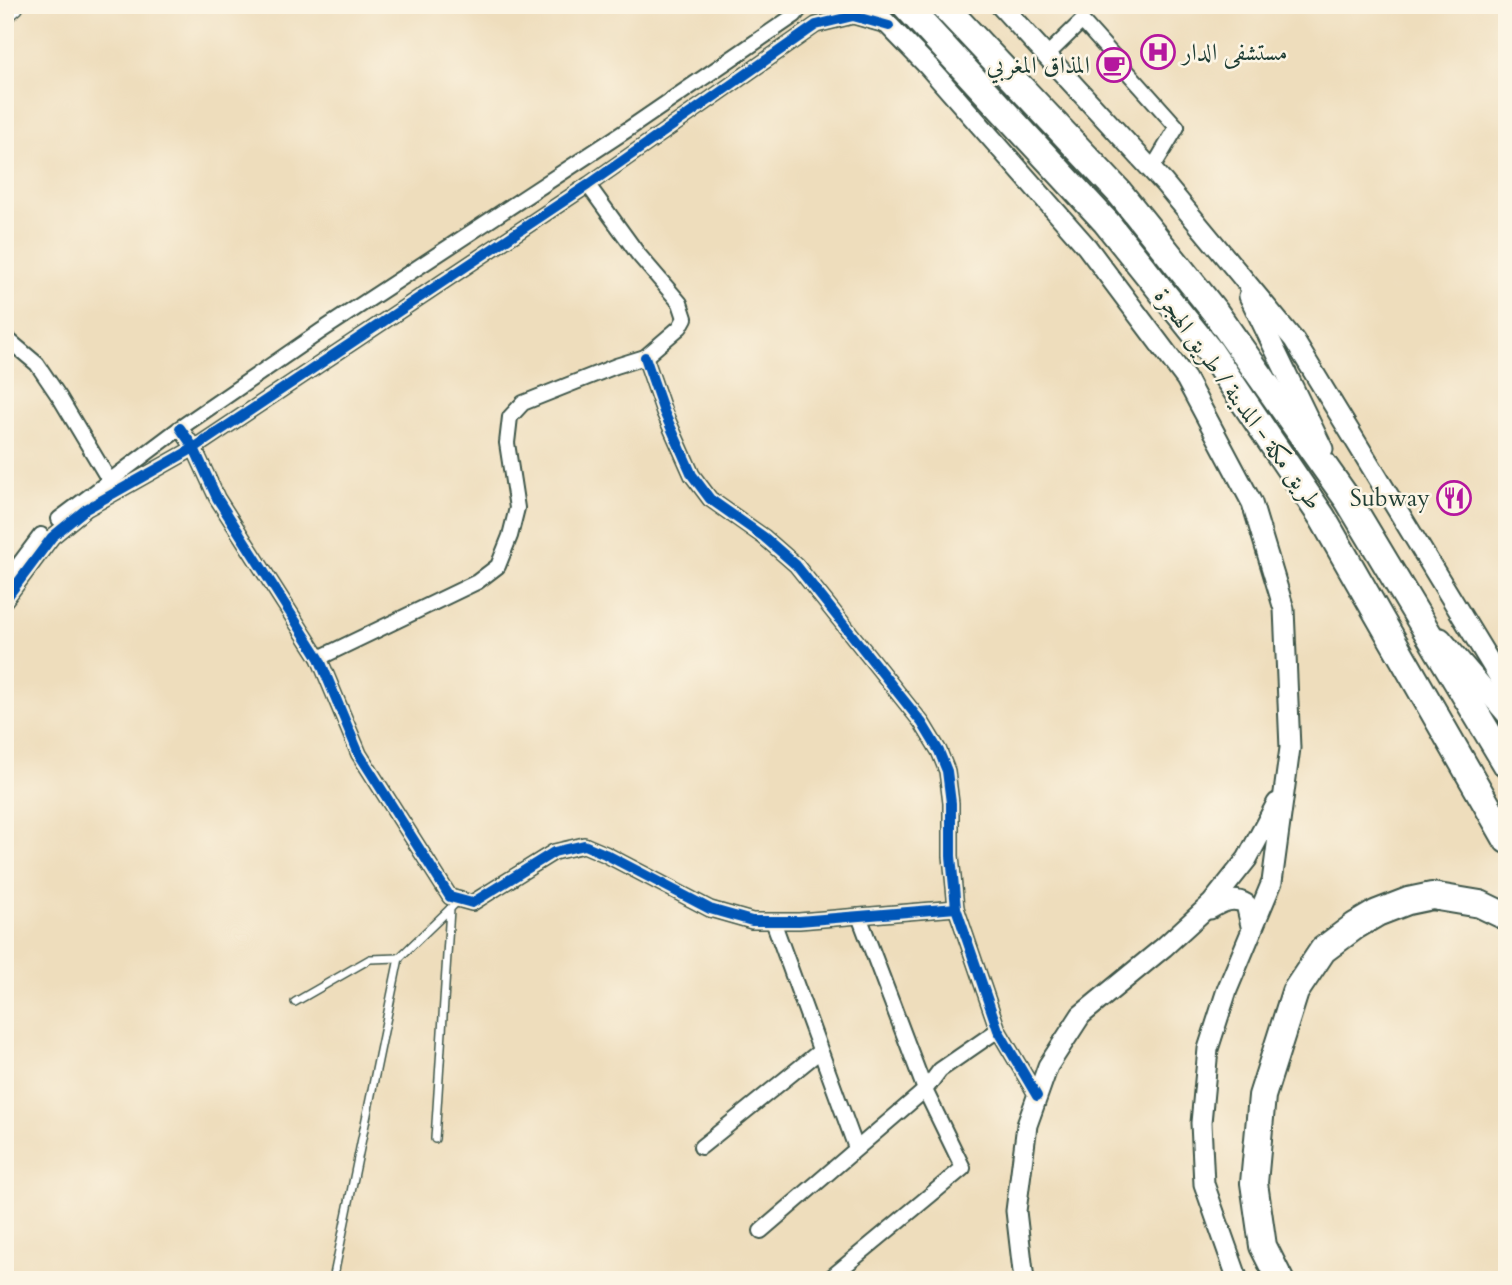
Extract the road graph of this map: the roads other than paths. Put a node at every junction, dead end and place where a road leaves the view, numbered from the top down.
1 (12, 5) edge
2 (803, 5) edge
3 (869, 5) edge
4 (943, 5) edge
5 (1000, 5) edge
6 (5, 11) edge
7 (897, 16) edge
8 (1046, 56) junction
9 (627, 130) junction
10 (639, 149) junction
11 (1152, 169) junction
12 (588, 185) junction
13 (1234, 266) junction
14 (398, 279) junction
15 (412, 303) junction
16 (5, 337) edge
17 (645, 357) junction
18 (180, 428) junction
19 (194, 448) junction
20 (109, 480) junction
21 (1348, 500) junction
22 (5, 583) edge
23 (1407, 598) junction
24 (5, 600) edge
25 (319, 658) junction
26 (1507, 690) edge
27 (1507, 715) edge
28 (1507, 765) edge
29 (1282, 792) junction
30 (1507, 840) edge
31 (455, 904) junction
32 (956, 908) junction
33 (1206, 909) junction
34 (859, 916) junction
35 (1507, 917) edge
36 (773, 921) junction
37 (1252, 930) junction
38 (399, 958) junction
39 (295, 1002) dead end
40 (998, 1030) junction
41 (820, 1051) junction
42 (925, 1090) junction
43 (1037, 1096) junction
44 (435, 1139) dead end
45 (701, 1147) dead end
46 (856, 1148) junction
47 (761, 1231) dead end
48 (333, 1280) edge
49 (828, 1280) edge
50 (1024, 1280) edge
51 (1238, 1280) edge
52 (1280, 1280) edge

1 - 6 main road
2 - 9 street
3 - 7 main road
4 - 21 highway, طريق مكة - المدينة / طريق الهجرة
5 - 8 main road
7 - 10 street
7 - 29 main road
7 - 30 highway, طريق مكة - المدينة / طريق الهجرة
8 - 11 main road
8 - 11 street
9 - 10 street
9 - 14 street
10 - 12 street
11 - 13 main road
12 - 15 street
12 - 17 street
13 - 21 main road
13 - 26 main road
14 - 15 street
14 - 18 street
15 - 19 street
16 - 20 street
17 - 25 street
17 - 32 street
18 - 19 street
18 - 20 street
19 - 24 street
19 - 25 street
20 - 22 street
21 - 23 highway, طريق مكة - المدينة / طريق الهجرة
23 - 27 main road
23 - 28 highway, طريق مكة - المدينة / طريق الهجرة
25 - 31 street
29 - 33 main road
29 - 37 main road
31 - 36 street
31 - 38 lane
31 - 44 lane
32 - 34 street
32 - 40 street
33 - 37 main road
33 - 43 main road
34 - 36 street
34 - 42 street
35 - 52 highway
36 - 41 street
37 - 51 main road
38 - 39 lane
38 - 48 lane
40 - 42 street
40 - 43 street
41 - 45 street
41 - 46 street
42 - 46 street
42 - 49 street
43 - 50 main road
46 - 47 street

